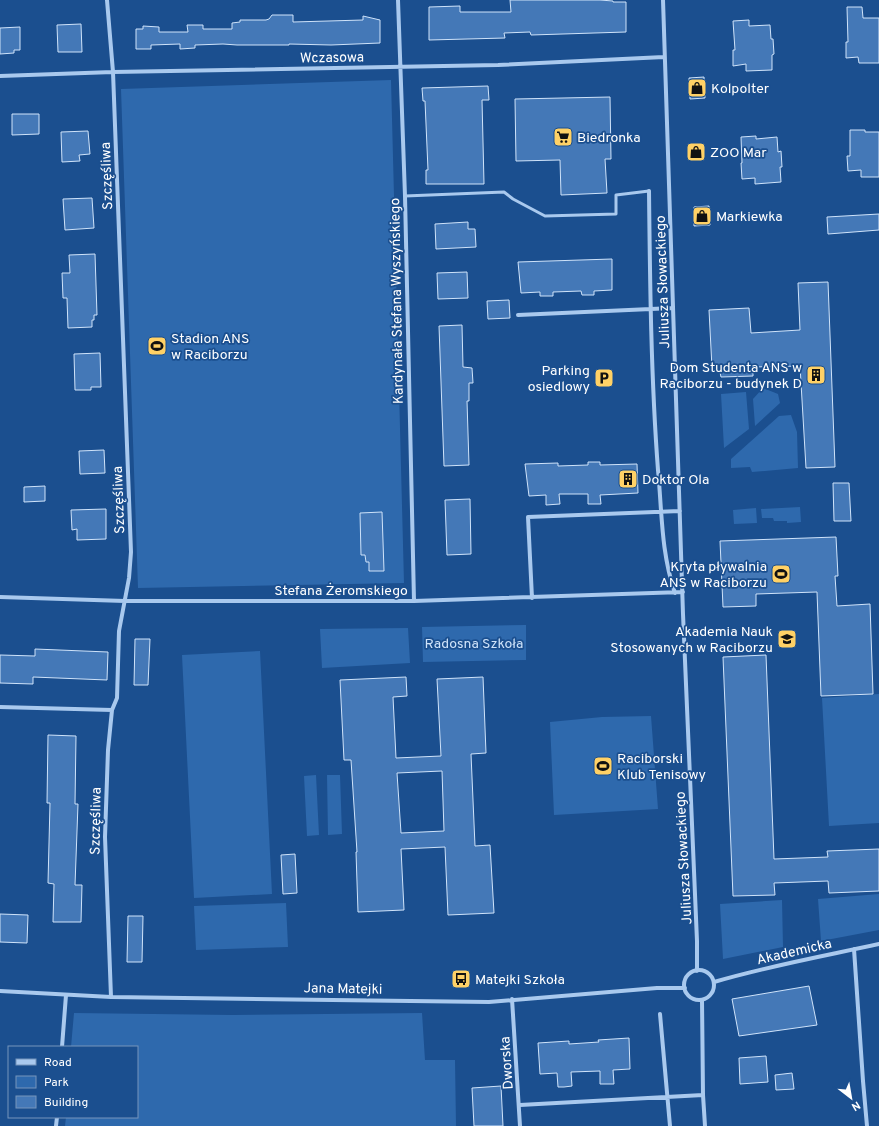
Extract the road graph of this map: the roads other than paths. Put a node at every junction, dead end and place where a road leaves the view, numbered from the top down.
1 (107, 0) edge
2 (398, 0) edge
3 (663, 0) edge
4 (664, 57) junction
5 (400, 66) junction
6 (113, 72) junction
7 (0, 76) edge
8 (649, 191) joint
9 (405, 196) junction
10 (673, 308) junction
11 (651, 309) junction
12 (518, 315) dead end
13 (680, 511) junction
14 (662, 512) junction
15 (683, 592) junction
16 (675, 593) junction
17 (0, 597) edge
18 (532, 598) junction
19 (125, 601) junction
20 (414, 601) junction
21 (0, 707) edge
22 (112, 710) junction
23 (879, 944) edge
24 (854, 949) junction
25 (697, 971) junction
26 (714, 982) junction
27 (685, 988) junction
28 (0, 991) edge
29 (66, 995) junction
30 (111, 997) junction
31 (512, 999) junction
32 (702, 1000) junction
33 (660, 1014) dead end
34 (62, 1046) edge
35 (703, 1094) junction
36 (668, 1096) junction
37 (520, 1105) junction
38 (520, 1126) edge
39 (670, 1126) edge
40 (705, 1126) edge
41 (867, 1126) edge

1 - 6 street, Szczęśliwa
2 - 5 street, Kardynała Stefana Wyszyńskiego
3 - 4 street, Juliusza Słowackiego
4 - 5 street, Wczasowa
4 - 10 street, Juliusza Słowackiego
5 - 6 street, Wczasowa
5 - 9 street, Kardynała Stefana Wyszyńskiego
6 - 7 street, Wczasowa
6 - 19 street, Szczęśliwa
8 - 9 lane
8 - 11 street
9 - 20 street, Kardynała Stefana Wyszyńskiego
10 - 11 street
10 - 13 street, Juliusza Słowackiego
11 - 12 street
11 - 14 street
13 - 14 street
13 - 15 street, Juliusza Słowackiego
14 - 16 street
14 - 18 street
15 - 16 street, Stefana Żeromskiego
15 - 25 street, Juliusza Słowackiego
16 - 18 street, Stefana Żeromskiego
17 - 19 street, Stefana Żeromskiego
18 - 20 street, Stefana Żeromskiego
19 - 20 street, Stefana Żeromskiego
19 - 22 street, Szczęśliwa
21 - 22 street
22 - 30 street, Szczęśliwa
23 - 24 street, Akademicka
24 - 26 street, Akademicka
24 - 41 street
25 - 26 street
25 - 27 street
26 - 32 street
27 - 31 street, Jana Matejki
27 - 32 street
28 - 29 street, Jana Matejki
29 - 30 street, Jana Matejki
29 - 34 street
30 - 31 street, Jana Matejki
31 - 37 street, Dworska
32 - 35 street
33 - 36 street
35 - 36 street
35 - 40 street
36 - 37 street
36 - 39 street
37 - 38 street, Dworska

